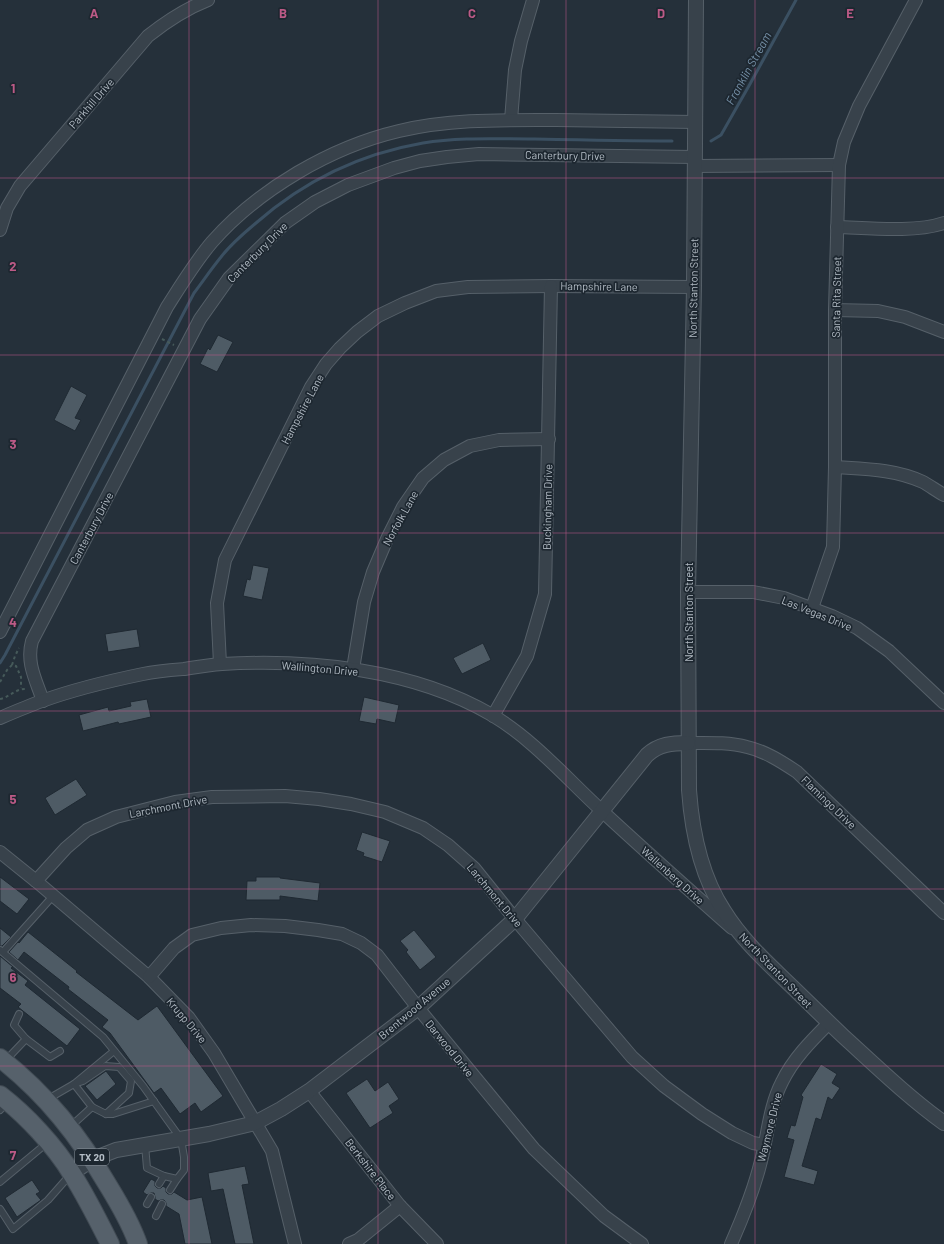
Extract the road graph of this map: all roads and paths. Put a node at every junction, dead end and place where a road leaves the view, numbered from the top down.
1 (208, 0) edge
2 (533, 0) edge
3 (696, 0) edge
4 (916, 0) edge
5 (511, 120) junction
6 (695, 122) junction
7 (694, 161) junction
8 (839, 166) junction
9 (944, 223) edge
10 (838, 227) junction
11 (0, 230) edge
12 (551, 286) junction
13 (694, 287) junction
14 (835, 310) junction
15 (944, 332) edge
16 (159, 337) dead end
17 (175, 346) dead end
18 (549, 439) junction
19 (835, 467) junction
20 (944, 495) edge
21 (688, 592) junction
22 (812, 608) junction
23 (0, 632) edge
24 (21, 644) dead end
25 (220, 664) junction
26 (12, 665) junction
27 (353, 669) junction
28 (0, 682) edge
29 (0, 699) edge
30 (43, 701) junction
31 (944, 703) edge
32 (493, 716) junction
33 (0, 718) edge
34 (688, 743) junction
35 (602, 811) junction
36 (0, 852) edge
37 (36, 881) junction
38 (53, 896) junction
39 (944, 913) edge
40 (515, 919) junction
41 (743, 938) junction
42 (1, 951) edge
43 (149, 977) junction
44 (418, 1008) junction
45 (19, 1014) dead end
46 (829, 1023) junction
47 (26, 1038) junction
48 (114, 1050) junction
49 (60, 1051) dead end
50 (3, 1060) edge
51 (74, 1084) junction
52 (309, 1091) junction
53 (46, 1099) junction
54 (154, 1101) junction
55 (3, 1102) edge
56 (92, 1107) junction
57 (106, 1114) junction
58 (255, 1123) junction
59 (944, 1123) edge
60 (70, 1128) junction
61 (181, 1139) junction
62 (48, 1142) junction
63 (145, 1145) junction
64 (765, 1145) junction
65 (93, 1159) junction
66 (72, 1173) junction
67 (164, 1176) junction
68 (177, 1179) junction
69 (0, 1182) edge
70 (159, 1184) dead end
71 (170, 1190) dead end
72 (151, 1197) dead end
73 (147, 1204) dead end
74 (162, 1204) dead end
75 (400, 1206) junction
76 (0, 1209) edge
77 (156, 1216) dead end
78 (110, 1244) edge
79 (138, 1244) edge
80 (295, 1244) edge
81 (349, 1244) edge
82 (437, 1244) edge
83 (642, 1244) edge
84 (731, 1244) edge

1 - 11 street, Parkhill Drive
2 - 5 street
3 - 6 street, North Stanton Street
4 - 8 street, Santa Rita Street
5 - 6 street
5 - 23 street
6 - 7 street, North Stanton Street
7 - 8 street, Canterbury Drive
7 - 13 street, North Stanton Street
7 - 30 street, Canterbury Drive
8 - 10 street, Santa Rita Street
9 - 10 street
10 - 14 street, Santa Rita Street
12 - 13 street, Hampshire Lane
12 - 18 street, Buckingham Drive
12 - 25 street, Hampshire Lane
13 - 21 street, North Stanton Street
14 - 15 street
14 - 19 street, Santa Rita Street
16 - 17 path
18 - 27 street, Norfolk Lane
18 - 32 street, Buckingham Drive
19 - 20 street
19 - 22 street, Santa Rita Street
21 - 22 street, Las Vegas Drive
21 - 34 street, North Stanton Street
22 - 31 street, Las Vegas Drive
24 - 26 path
25 - 27 street, Wallington Drive
25 - 30 street, Wallington Drive
26 - 28 path
26 - 29 path
27 - 32 street, Wallington Drive
30 - 33 street, Wallington Drive
32 - 35 street, Wallington Drive
34 - 35 street, Brentwood Avenue
34 - 39 street, Flamingo Drive
34 - 41 street, North Stanton Street
35 - 40 street, Brentwood Avenue
35 - 41 street, Wallenberg Drive
36 - 37 street, Krupp Drive
37 - 38 street, Krupp Drive
37 - 40 street, Larchmont Drive
38 - 42 lane
38 - 43 street, Krupp Drive
40 - 44 street, Brentwood Avenue
40 - 64 street, Larchmont Drive
41 - 46 street, North Stanton Street
42 - 48 lane
43 - 44 street, Darwood Drive
43 - 58 street, Krupp Drive
44 - 52 street, Brentwood Avenue
44 - 83 street, Darwood Drive
45 - 47 lane
46 - 59 street, North Stanton Street
46 - 64 street, Waymore Drive
47 - 49 lane
47 - 50 lane
48 - 51 lane
48 - 54 lane
50 - 53 main road, TX 20
51 - 53 lane
51 - 56 lane
51 - 57 lane
52 - 58 street, Brentwood Avenue
52 - 75 street, Berkshire Place
53 - 60 main road, TX 20
54 - 57 lane
54 - 61 lane
55 - 62 main road, TX 20
56 - 57 lane
56 - 60 lane
58 - 61 street, Brentwood Avenue
58 - 80 street, Krupp Drive
60 - 65 main road, TX 20
61 - 63 street, Brentwood Avenue
61 - 68 lane
62 - 66 main road, TX 20
62 - 69 lane
63 - 65 street, Brentwood Avenue
63 - 67 lane
64 - 84 street, Waymore Drive
65 - 66 street, Brentwood Avenue
65 - 79 main road, TX 20
66 - 76 lane
66 - 78 main road, TX 20
67 - 68 lane
67 - 70 lane
68 - 71 lane
72 - 73 lane
74 - 77 lane
75 - 81 street
75 - 82 street, Berkshire Place

